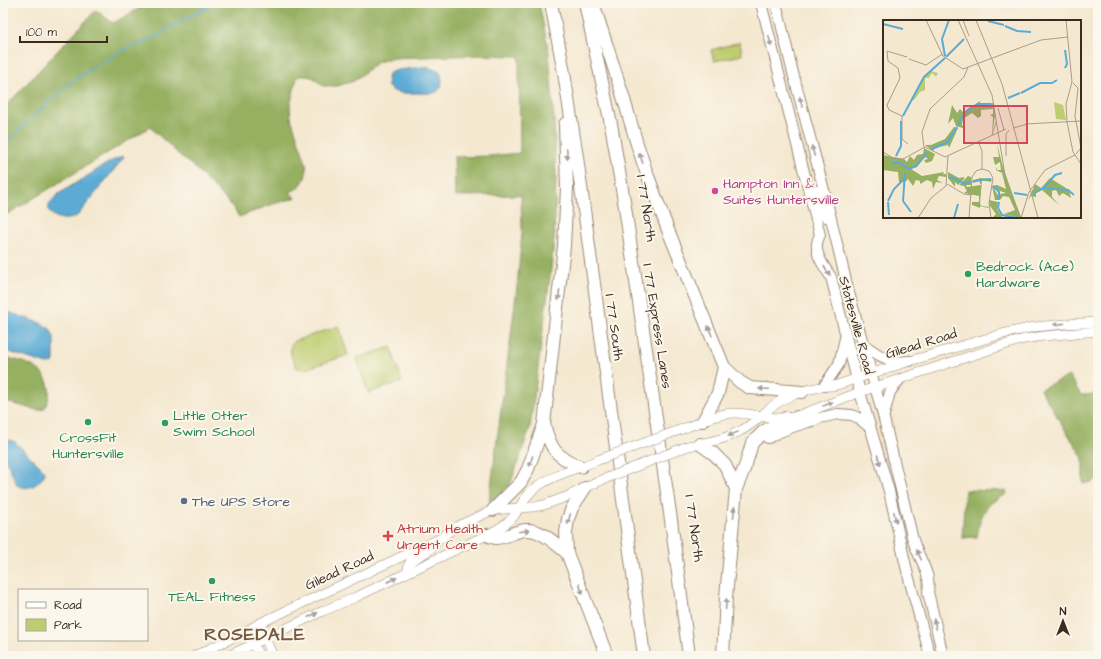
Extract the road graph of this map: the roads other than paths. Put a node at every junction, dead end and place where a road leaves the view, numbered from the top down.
1 (551, 3) edge
2 (558, 3) edge
3 (585, 3) edge
4 (593, 3) edge
5 (761, 3) edge
6 (776, 3) edge
7 (556, 32) junction
8 (808, 186) junction
9 (832, 218) junction
10 (820, 235) junction
11 (840, 255) junction
12 (1098, 322) edge
13 (1013, 331) junction
14 (1098, 331) edge
15 (845, 336) junction
16 (863, 344) junction
17 (961, 346) junction
18 (966, 358) junction
19 (910, 361) junction
20 (724, 367) junction
21 (917, 373) junction
22 (871, 374) junction
23 (856, 378) junction
24 (900, 379) junction
25 (824, 386) junction
26 (875, 387) junction
27 (802, 392) junction
28 (860, 392) junction
29 (762, 416) junction
30 (792, 417) junction
31 (815, 419) junction
32 (884, 419) junction
33 (703, 421) junction
34 (544, 424) junction
35 (870, 428) junction
36 (694, 445) junction
37 (746, 464) junction
38 (581, 467) junction
39 (585, 488) junction
40 (736, 489) junction
41 (519, 508) junction
42 (493, 510) junction
43 (487, 536) junction
44 (441, 538) junction
45 (566, 553) junction
46 (907, 571) junction
47 (408, 572) junction
48 (928, 592) junction
49 (258, 624) junction
50 (247, 631) junction
51 (265, 638) junction
52 (253, 644) junction
53 (194, 656) edge
54 (228, 656) edge
55 (259, 656) edge
56 (273, 656) edge
57 (607, 656) edge
58 (644, 656) edge
59 (652, 656) edge
60 (690, 656) edge
61 (697, 656) edge
62 (723, 656) edge
63 (930, 656) edge
64 (943, 656) edge

1 - 7 highway, I 77 South
2 - 59 highway
3 - 60 highway, I 77 Express Lanes
20 -> 4 highway
4 - 61 highway, I 77 North
5 -> 8 main road, Statesville Road
9 -> 6 main road, Statesville Road
7 -> 34 highway
7 - 58 highway, I 77 South
8 - 9 main road
8 - 10 main road, Statesville Road
9 - 11 main road, Statesville Road
10 - 11 main road
10 -> 15 main road, Statesville Road
11 - 16 main road, Statesville Road
12 -> 13 main road, Gilead Road
13 - 17 main road, Gilead Road
13 - 18 main road
14 - 18 main road, Gilead Road
15 - 23 main road, Statesville Road
15 - 25 main road
16 - 19 main road
16 - 22 main road, Statesville Road
17 - 19 main road, Gilead Road
17 - 21 main road
18 - 21 main road, Gilead Road
19 - 22 main road, Gilead Road
27 -> 20 highway
20 - 33 highway
21 - 24 main road, Gilead Road
22 - 23 main road, Gilead Road
22 - 26 main road, Statesville Road
23 - 25 main road, Gilead Road
23 - 28 main road, Statesville Road
24 - 26 main road, Gilead Road
24 - 32 main road
25 - 27 main road, Gilead Road
26 - 28 main road, Gilead Road
26 - 32 main road, Statesville Road
27 - 29 main road, Gilead Road
30 -> 28 main road, Gilead Road
28 - 35 main road, Statesville Road
29 - 30 main road, Gilead Road
29 - 33 main road, Gilead Road
29 -> 36 main road, Gilead Road
30 - 31 main road
30 - 37 highway
31 - 35 main road
31 - 37 highway
48 -> 32 main road, Statesville Road
33 - 38 main road, Gilead Road, bridge
34 - 38 highway
34 -> 42 highway
35 -> 46 main road, Statesville Road
36 - 39 main road, Gilead Road, bridge
36 - 40 highway
37 - 40 highway
38 - 41 main road, Gilead Road
39 - 41 main road, Gilead Road
39 -> 45 highway
62 -> 40 highway
41 - 42 main road, Gilead Road
41 - 43 main road, Gilead Road
42 - 44 main road, Gilead Road
43 -> 45 highway
43 - 47 main road, Gilead Road
44 - 47 main road
44 - 49 main road, Gilead Road
45 -> 57 highway
46 - 48 main road
46 - 63 main road, Statesville Road
51 -> 47 main road, Gilead Road
64 -> 48 main road, Statesville Road
49 - 50 main road, Gilead Road
49 - 51 main road
50 - 52 main road
50 - 53 main road, Gilead Road
51 - 52 main road, Gilead Road
51 - 56 main road
52 - 54 main road, Gilead Road
52 - 55 main road

